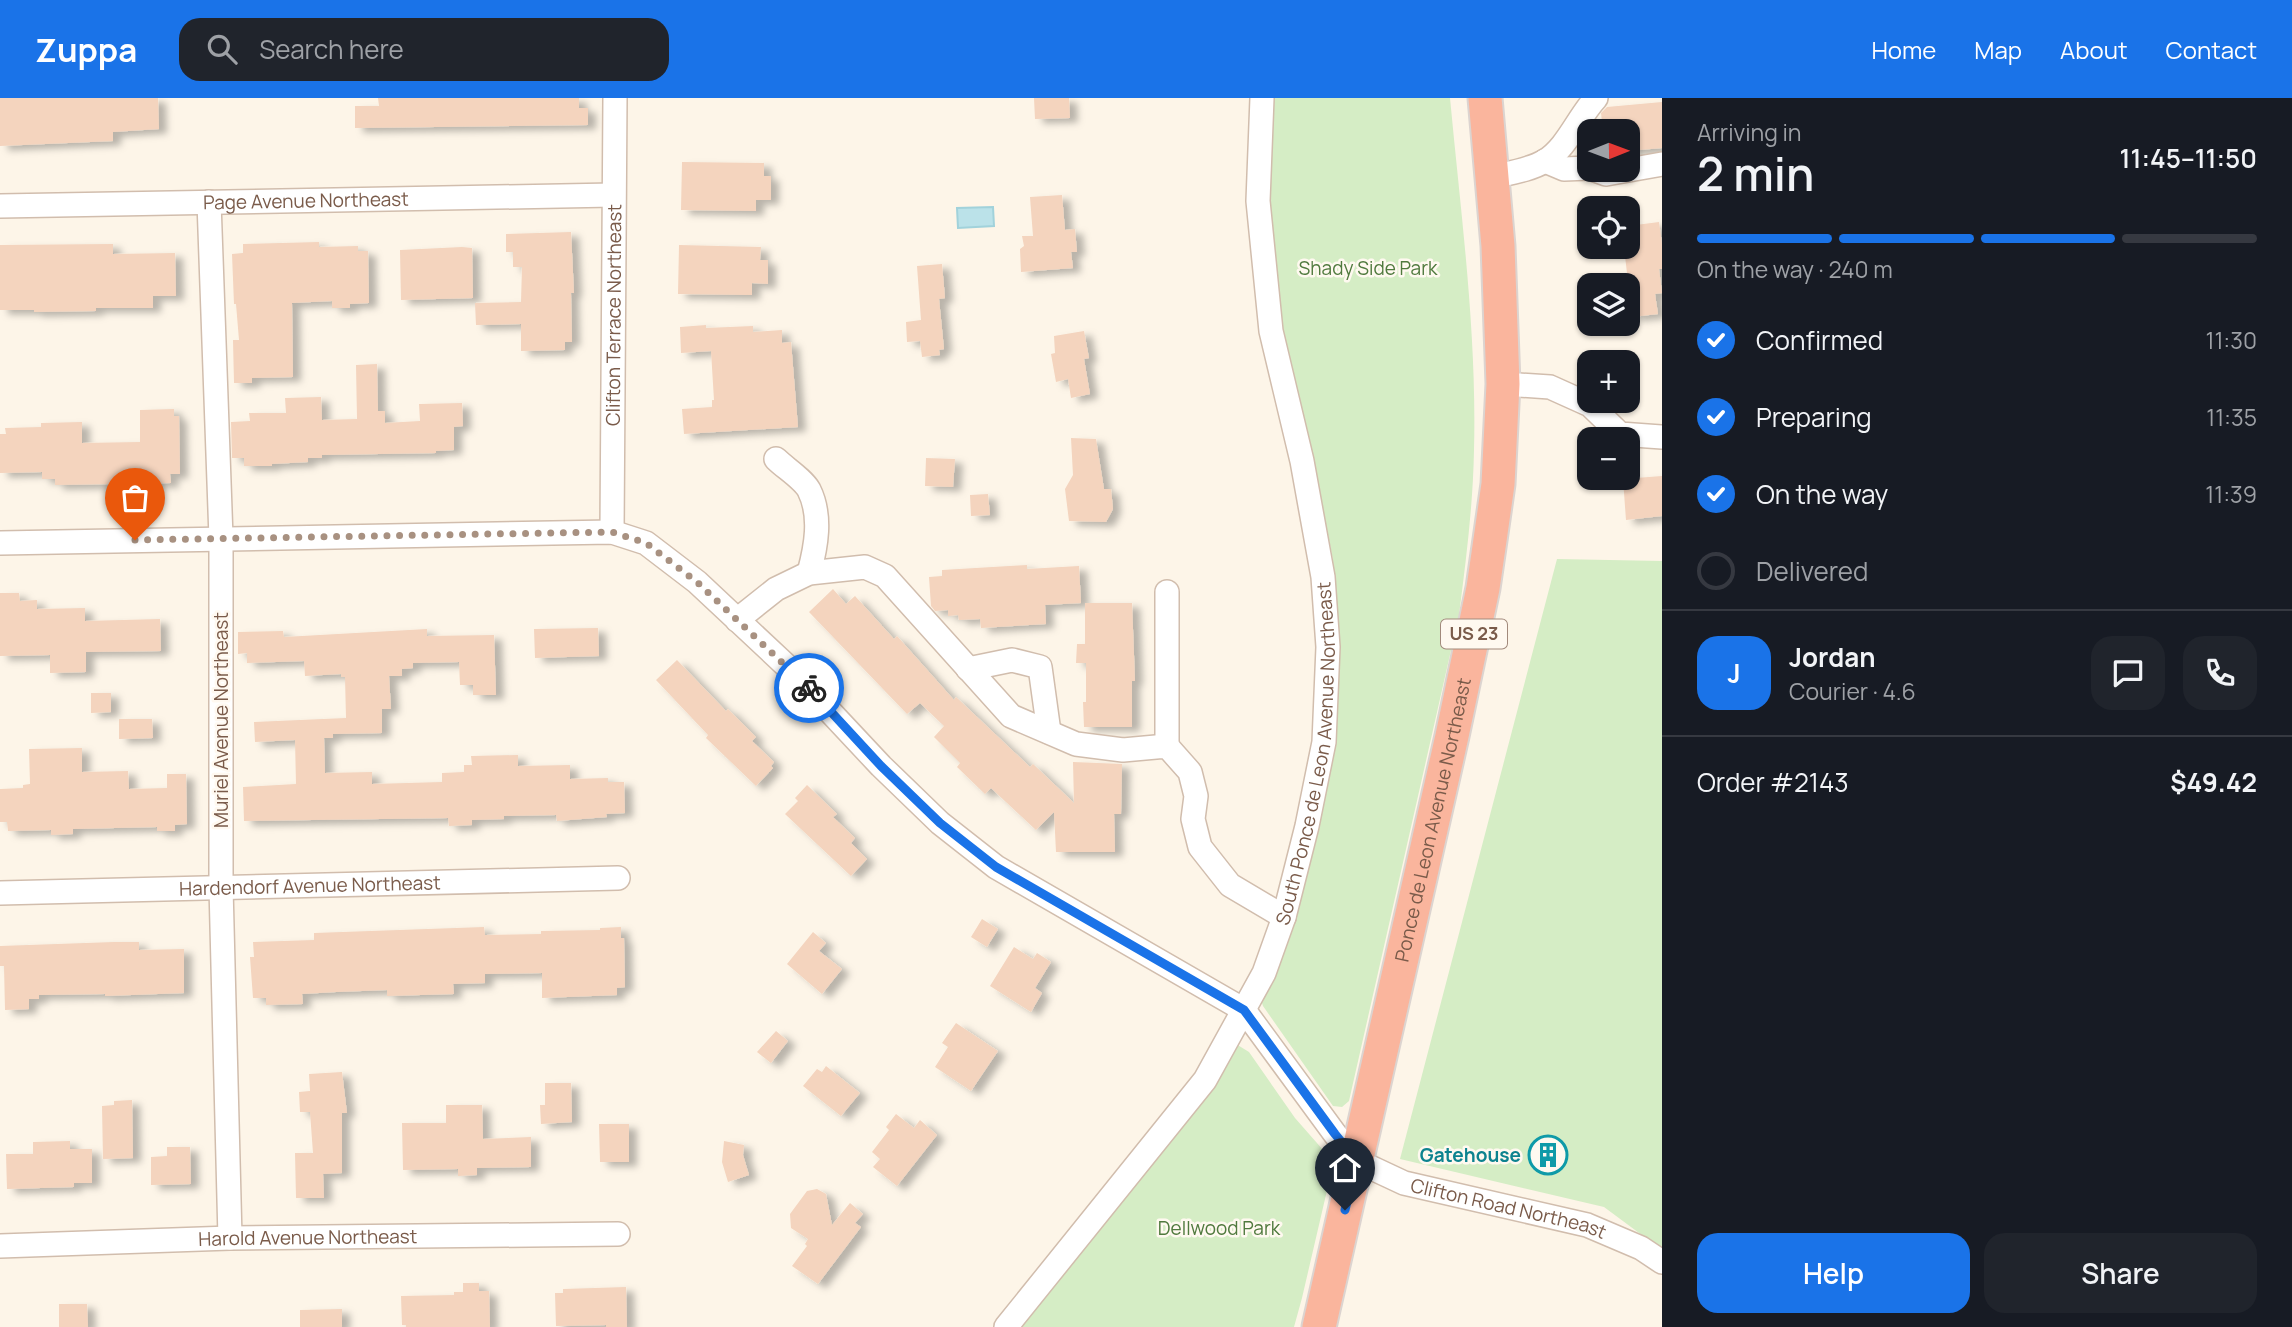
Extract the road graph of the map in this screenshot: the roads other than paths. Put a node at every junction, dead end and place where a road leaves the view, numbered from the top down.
1 (615, 98) edge
2 (1262, 98) edge
3 (1485, 98) edge
4 (1596, 98) edge
5 (1564, 141) junction
6 (1577, 153) edge
7 (1545, 161) junction
8 (1662, 164) edge
9 (1577, 168) edge
10 (1640, 168) edge
11 (1492, 177) junction
12 (613, 195) junction
13 (209, 202) junction
14 (0, 206) edge
15 (1503, 384) junction
16 (1662, 438) edge
17 (776, 459) dead end
18 (612, 532) junction
19 (221, 538) junction
20 (0, 543) edge
21 (808, 573) junction
22 (1167, 592) dead end
23 (737, 620) junction
24 (968, 669) junction
25 (1049, 732) junction
26 (1167, 746) junction
27 (618, 878) dead end
28 (221, 887) junction
29 (0, 893) edge
30 (1284, 917) junction
31 (1244, 1010) junction
32 (1357, 1161) junction
33 (618, 1234) dead end
34 (230, 1238) junction
35 (0, 1246) edge
36 (1662, 1262) edge
37 (1006, 1327) edge
38 (1319, 1327) edge

1 - 12 street, Clifton Terrace Northeast
2 - 30 street, South Ponce de Leon Avenue Northeast
3 - 11 highway, Ponce de Leon Avenue Northeast / US 23
4 - 5 street
5 - 6 street
5 - 7 street
7 - 9 street
7 - 11 street
8 - 10 street
11 - 15 highway, Ponce de Leon Avenue Northeast / US 23
12 - 13 street, Page Avenue Northeast
12 - 18 street, Clifton Terrace Northeast
13 - 14 street, Page Avenue Northeast
13 - 19 street, Muriel Avenue Northeast
15 - 16 street
15 - 32 highway, Ponce de Leon Avenue Northeast / US 23
17 - 21 street
18 - 19 street, Clifton Road Northeast
18 - 23 street, Clifton Road Northeast
19 - 20 street, Clifton Road Northeast
19 - 28 street, Muriel Avenue Northeast
21 - 23 street
21 - 24 street
22 - 26 street
23 - 31 street, Clifton Road Northeast
24 - 25 street
24 - 25 street
25 - 26 street
26 - 30 street
27 - 28 street, Hardendorf Avenue Northeast
28 - 29 street, Hardendorf Avenue Northeast
28 - 34 street, Muriel Avenue Northeast
30 - 31 street, South Ponce de Leon Avenue Northeast
31 - 32 street, Clifton Road Northeast
31 - 37 street, South Ponce de Leon Avenue Northeast
32 - 36 street, Clifton Road Northeast
32 - 38 highway, Ponce de Leon Avenue Northeast / US 23
33 - 34 street, Harold Avenue Northeast
34 - 35 street, Harold Avenue Northeast

